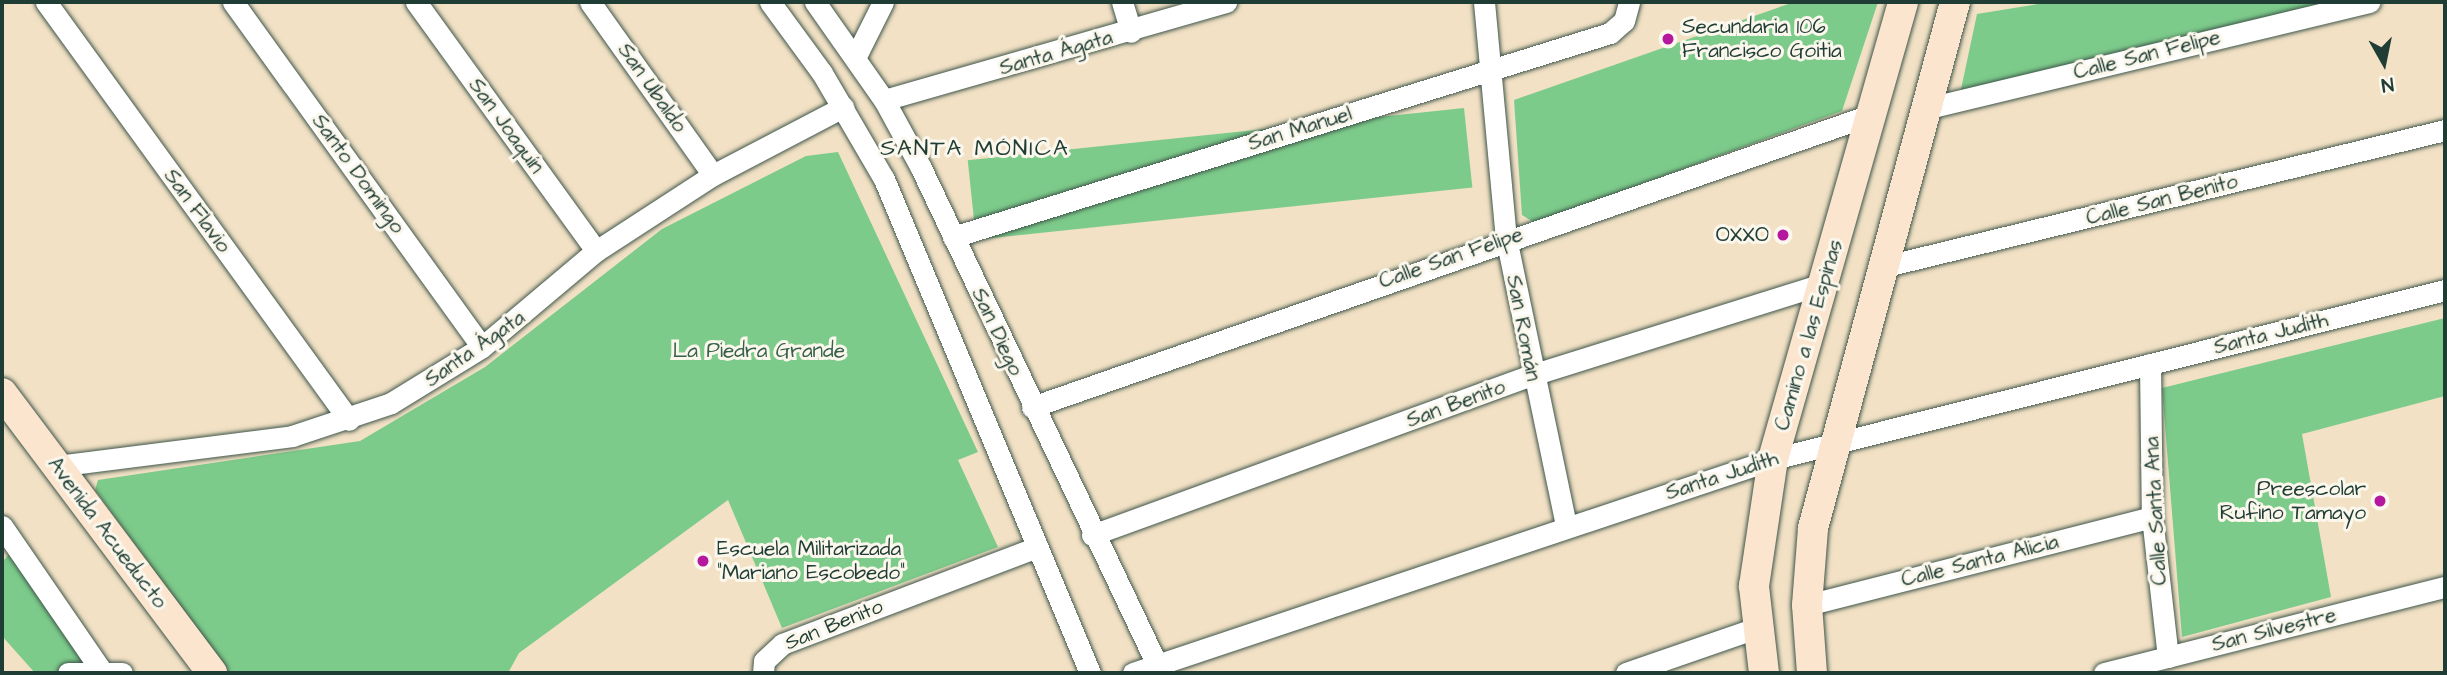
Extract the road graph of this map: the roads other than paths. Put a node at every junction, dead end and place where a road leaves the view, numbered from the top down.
1 (46, 2) edge
2 (233, 2) edge
3 (416, 2) edge
4 (590, 2) edge
5 (770, 2) edge
6 (815, 2) edge
7 (883, 2) edge
8 (1122, 2) edge
9 (1226, 2) edge
10 (1484, 2) edge
11 (1629, 2) edge
12 (1903, 2) edge
13 (1955, 2) edge
14 (2369, 2) edge
15 (1130, 32) junction
16 (856, 56) junction
17 (1486, 70) junction
18 (884, 100) junction
19 (843, 107) junction
20 (1924, 109) junction
21 (1873, 114) junction
22 (2445, 130) edge
23 (713, 175) junction
24 (953, 237) junction
25 (1506, 238) junction
26 (596, 251) junction
27 (1878, 268) junction
28 (1825, 283) junction
29 (2445, 290) edge
30 (482, 347) junction
31 (2150, 364) junction
32 (1532, 375) junction
33 (2, 393) edge
34 (1032, 407) junction
35 (349, 420) junction
36 (1833, 443) junction
37 (1773, 459) junction
38 (56, 467) junction
39 (2152, 517) junction
40 (2, 526) edge
41 (1566, 526) junction
42 (1092, 535) junction
43 (1037, 547) junction
44 (2445, 587) edge
45 (1807, 605) junction
46 (1756, 628) junction
47 (2168, 657) junction
48 (1160, 669) edge
49 (101, 671) edge
50 (68, 673) edge
51 (122, 673) edge
52 (212, 673) edge
53 (763, 673) edge
54 (1090, 673) edge
55 (1133, 673) edge
56 (1626, 673) edge
57 (1764, 673) edge
58 (1812, 673) edge
59 (2104, 673) edge

1 - 35 street, San Flavio
2 - 30 street, Santo Domingo
3 - 26 street, San Joaquín
4 - 23 street, San Ubaldo
5 - 19 street
6 - 16 street, San Diego
7 - 16 street
8 - 15 street
9 - 15 street, Santa Ágata
10 - 17 street, San Román
11 - 17 street, San Manuel
12 - 21 street, Camino a las Espinas
13 - 20 street
14 - 20 street, Calle San Felipe
15 - 18 street, Santa Ágata
16 - 18 street, San Diego
17 - 24 street, San Manuel
17 - 25 street, San Román
18 - 24 street, San Diego
19 - 23 street, Santa Ágata
19 - 43 street
20 - 27 street
21 - 25 street, Calle San Felipe
21 - 28 street, Camino a las Espinas
22 - 27 street, Calle San Benito
23 - 26 street, Santa Ágata
24 - 34 street, San Diego
25 - 32 street, San Román
25 - 34 street, Calle San Felipe
26 - 30 street, Santa Ágata
27 - 36 street
28 - 32 street, San Benito
28 - 37 street, Camino a las Espinas
29 - 31 street, Santa Judith
30 - 35 street, Santa Ágata
31 - 36 street, Santa Judith
31 - 39 street, Calle Santa Ana
32 - 41 street, San Román
32 - 42 street, San Benito
33 - 38 street, Avenida Acueducto
34 - 42 street, San Diego
35 - 38 street, Santa Ágata
36 - 37 street, Santa Judith
36 - 45 street
37 - 41 street, Santa Judith
37 - 46 street, Camino a las Espinas
38 - 52 street, Avenida Acueducto
39 - 45 street, Calle Santa Alicia
39 - 47 street, Calle Santa Ana
40 - 49 street
41 - 48 street, Santa Judith
42 - 48 street, San Diego
43 - 53 street, San Benito
43 - 54 street
44 - 47 street, San Silvestre
45 - 58 street
46 - 56 street
46 - 57 street, Camino a las Espinas
47 - 59 street, San Silvestre
48 - 55 street, Santa Judith
49 - 50 street
49 - 51 street

